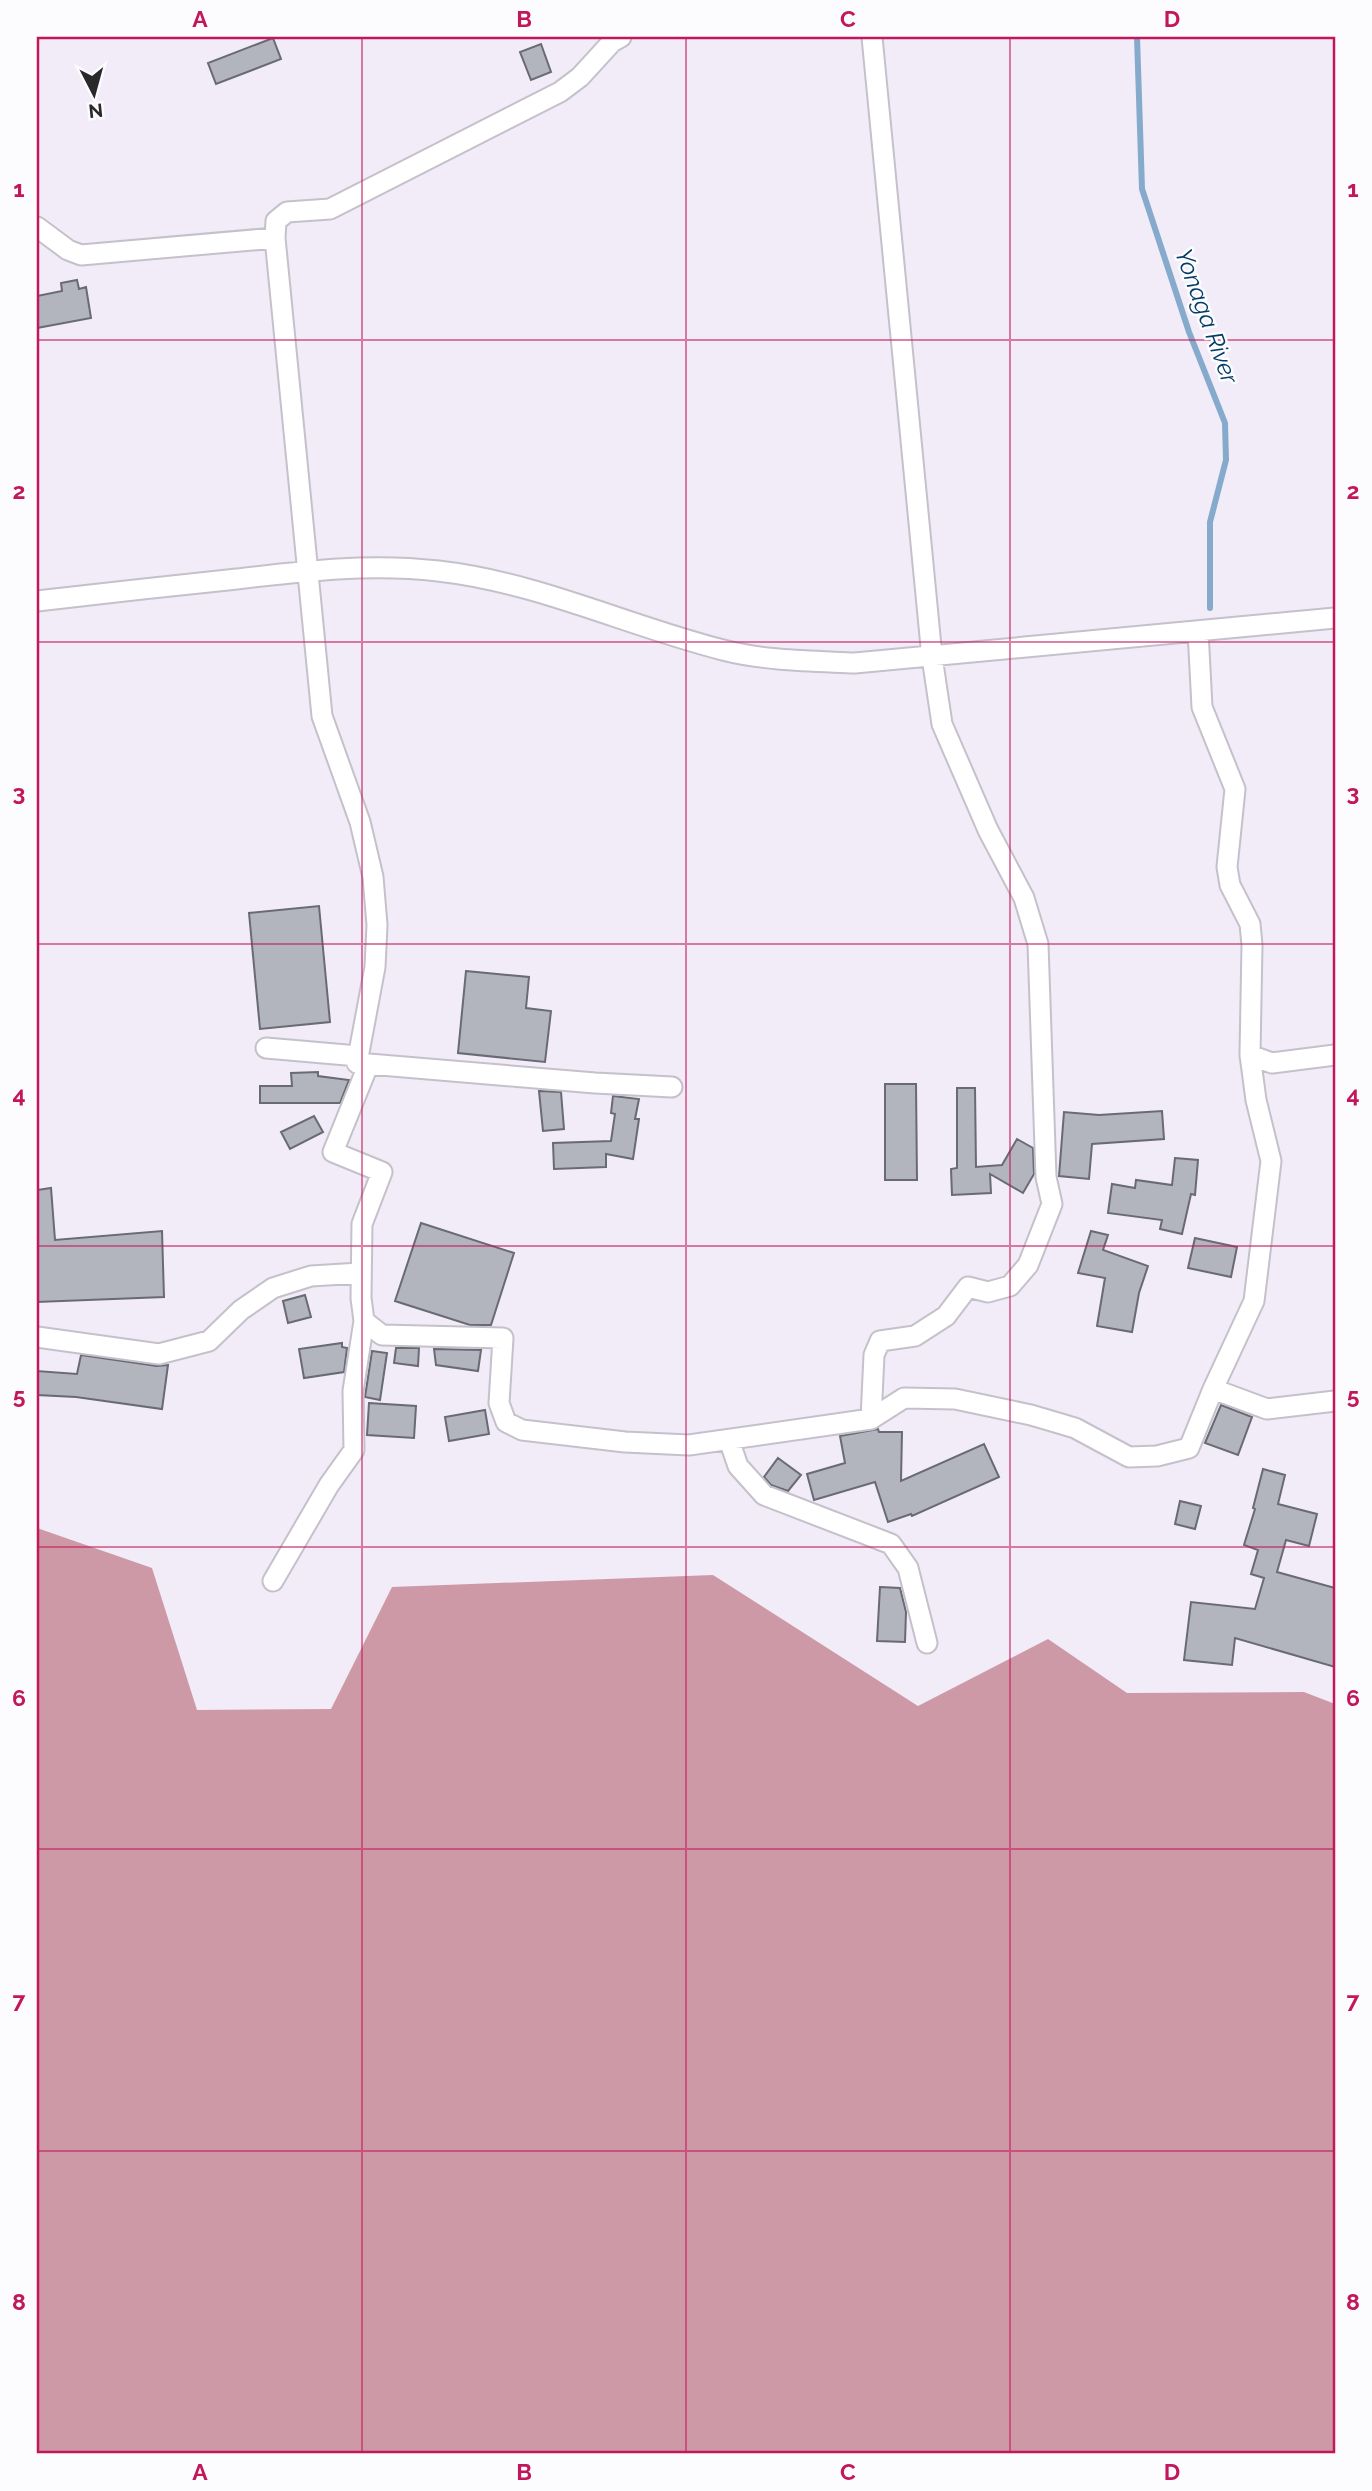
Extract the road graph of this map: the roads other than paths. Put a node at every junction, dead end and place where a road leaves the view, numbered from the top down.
1 (621, 37) edge
2 (872, 37) edge
3 (37, 227) edge
4 (275, 238) junction
5 (308, 571) junction
6 (37, 601) edge
7 (1335, 618) edge
8 (1198, 631) junction
9 (932, 657) junction
10 (266, 1048) dead end
11 (1250, 1055) junction
12 (1335, 1055) edge
13 (358, 1059) junction
14 (672, 1087) dead end
15 (360, 1273) junction
16 (364, 1321) junction
17 (37, 1337) edge
18 (1213, 1389) junction
19 (1335, 1401) edge
20 (871, 1419) junction
21 (729, 1440) junction
22 (273, 1581) dead end
23 (927, 1643) dead end

1 - 4 street
2 - 9 street
3 - 4 street
4 - 5 street
5 - 6 street
5 - 9 street
5 - 13 street
7 - 8 street
8 - 9 street
8 - 11 street
9 - 20 street
10 - 13 street
11 - 12 street
11 - 18 street
13 - 14 street
13 - 15 street
15 - 16 street
15 - 17 street
16 - 21 street
16 - 22 street
18 - 19 street
18 - 20 street
20 - 21 street
21 - 23 street

